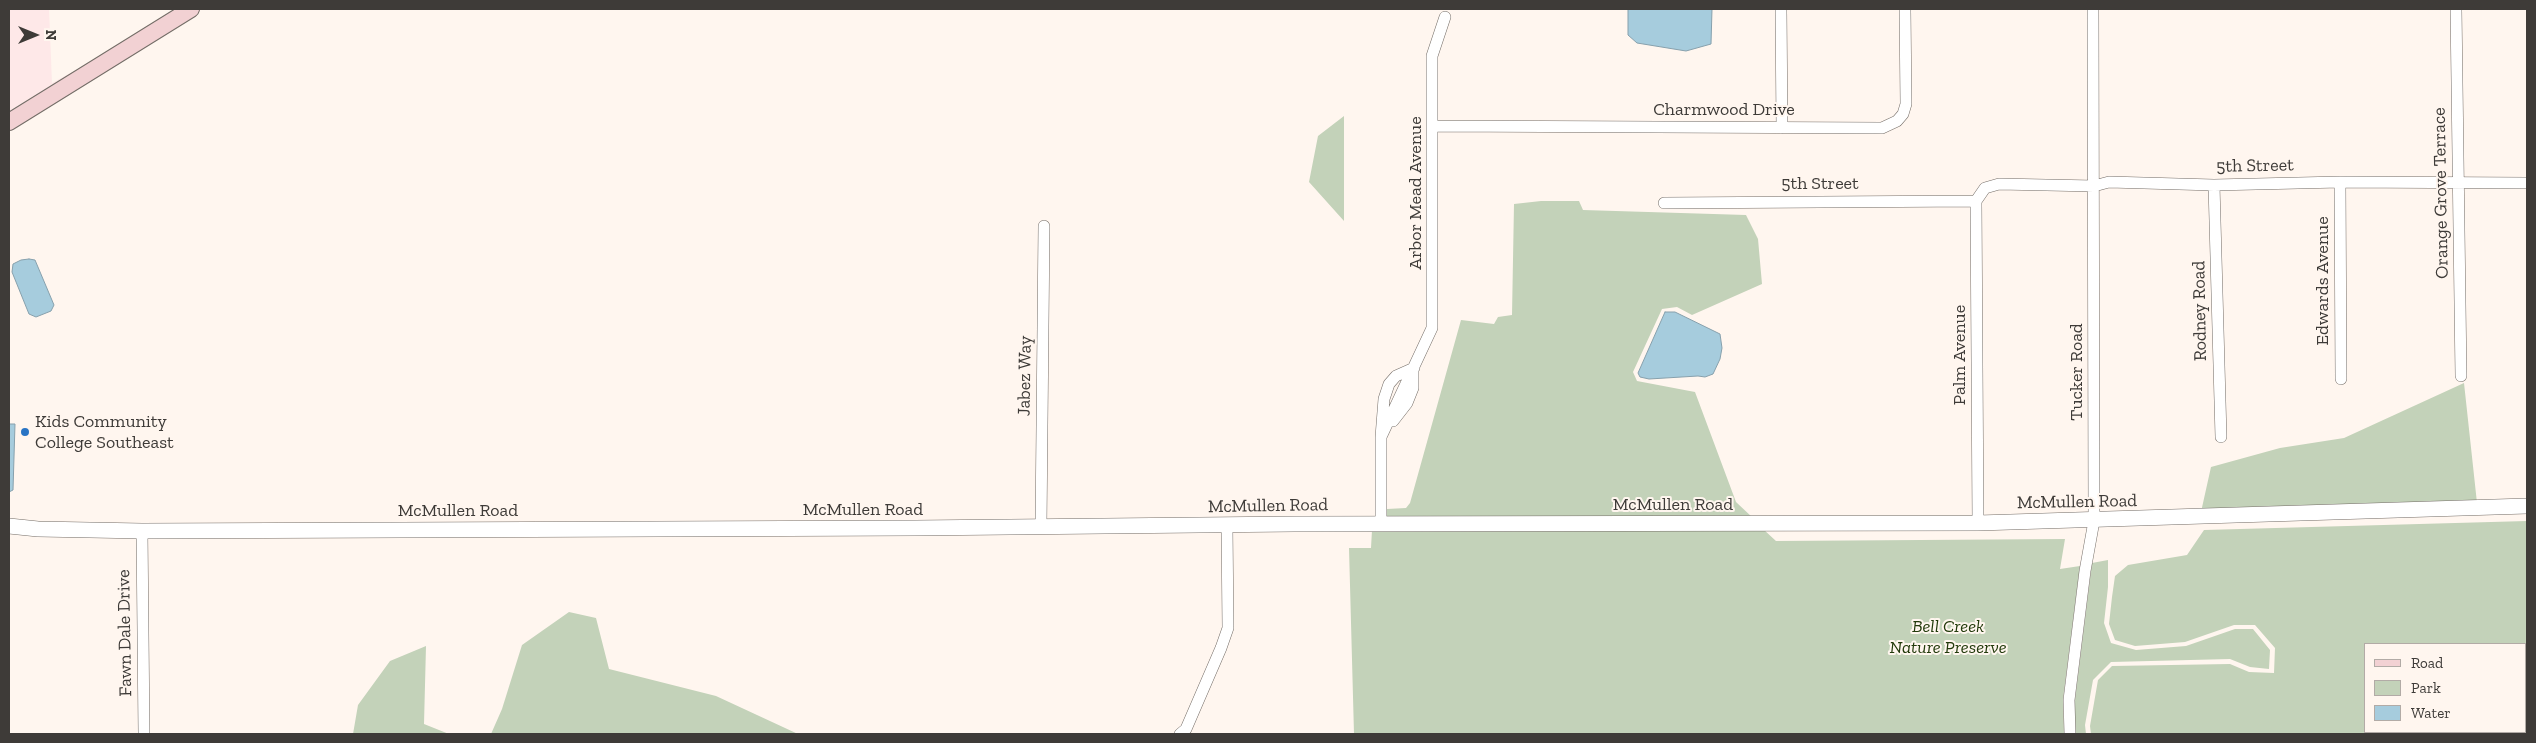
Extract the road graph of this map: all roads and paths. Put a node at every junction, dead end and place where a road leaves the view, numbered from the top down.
1 (191, 9) edge
2 (1781, 9) edge
3 (1905, 9) edge
4 (2093, 9) edge
5 (2456, 9) edge
6 (1445, 16) dead end
7 (9, 122) edge
8 (1434, 126) junction
9 (1782, 128) junction
10 (2458, 181) junction
11 (2340, 182) junction
12 (2527, 183) edge
13 (2214, 185) junction
14 (2094, 186) junction
15 (1976, 201) junction
16 (1664, 203) dead end
17 (1044, 226) dead end
18 (1414, 368) junction
19 (2461, 376) dead end
20 (2341, 380) dead end
21 (1382, 436) junction
22 (2221, 437) dead end
23 (2527, 506) edge
24 (2094, 521) junction
25 (1978, 523) junction
26 (1381, 525) junction
27 (9, 526) edge
28 (1041, 526) junction
29 (1227, 526) junction
30 (142, 531) junction
31 (1186, 733) edge
32 (144, 734) edge
33 (2070, 734) edge

1 - 7 main road
2 - 9 street
3 - 9 street, Charmwood Drive
4 - 14 street, Tucker Road
5 - 10 street, Orange Grove Terrace
6 - 8 street, Arbor Mead Avenue
8 - 9 street, Charmwood Drive
8 - 18 street, Arbor Mead Avenue
10 - 11 street, 5th Street
10 - 12 street, 5th Street
10 - 19 street, Orange Grove Terrace
11 - 13 street, 5th Street
11 - 20 street, Edwards Avenue
13 - 14 street, 5th Street
13 - 22 street, Rodney Road
14 - 15 street, 5th Street
14 - 24 street, Tucker Road
15 - 16 street, 5th Street
15 - 25 street, Palm Avenue
17 - 28 street, Jabez Way
18 - 21 street, Arbor Mead Avenue
18 - 21 street
21 - 26 street
23 - 24 street, McMullen Road
24 - 25 street, McMullen Road
24 - 33 street, Tucker Road
25 - 26 street, McMullen Road
26 - 29 street, McMullen Road
27 - 30 street, McMullen Road
28 - 29 street, McMullen Road
28 - 30 street, McMullen Road
29 - 31 street
30 - 32 street, Fawn Dale Drive

